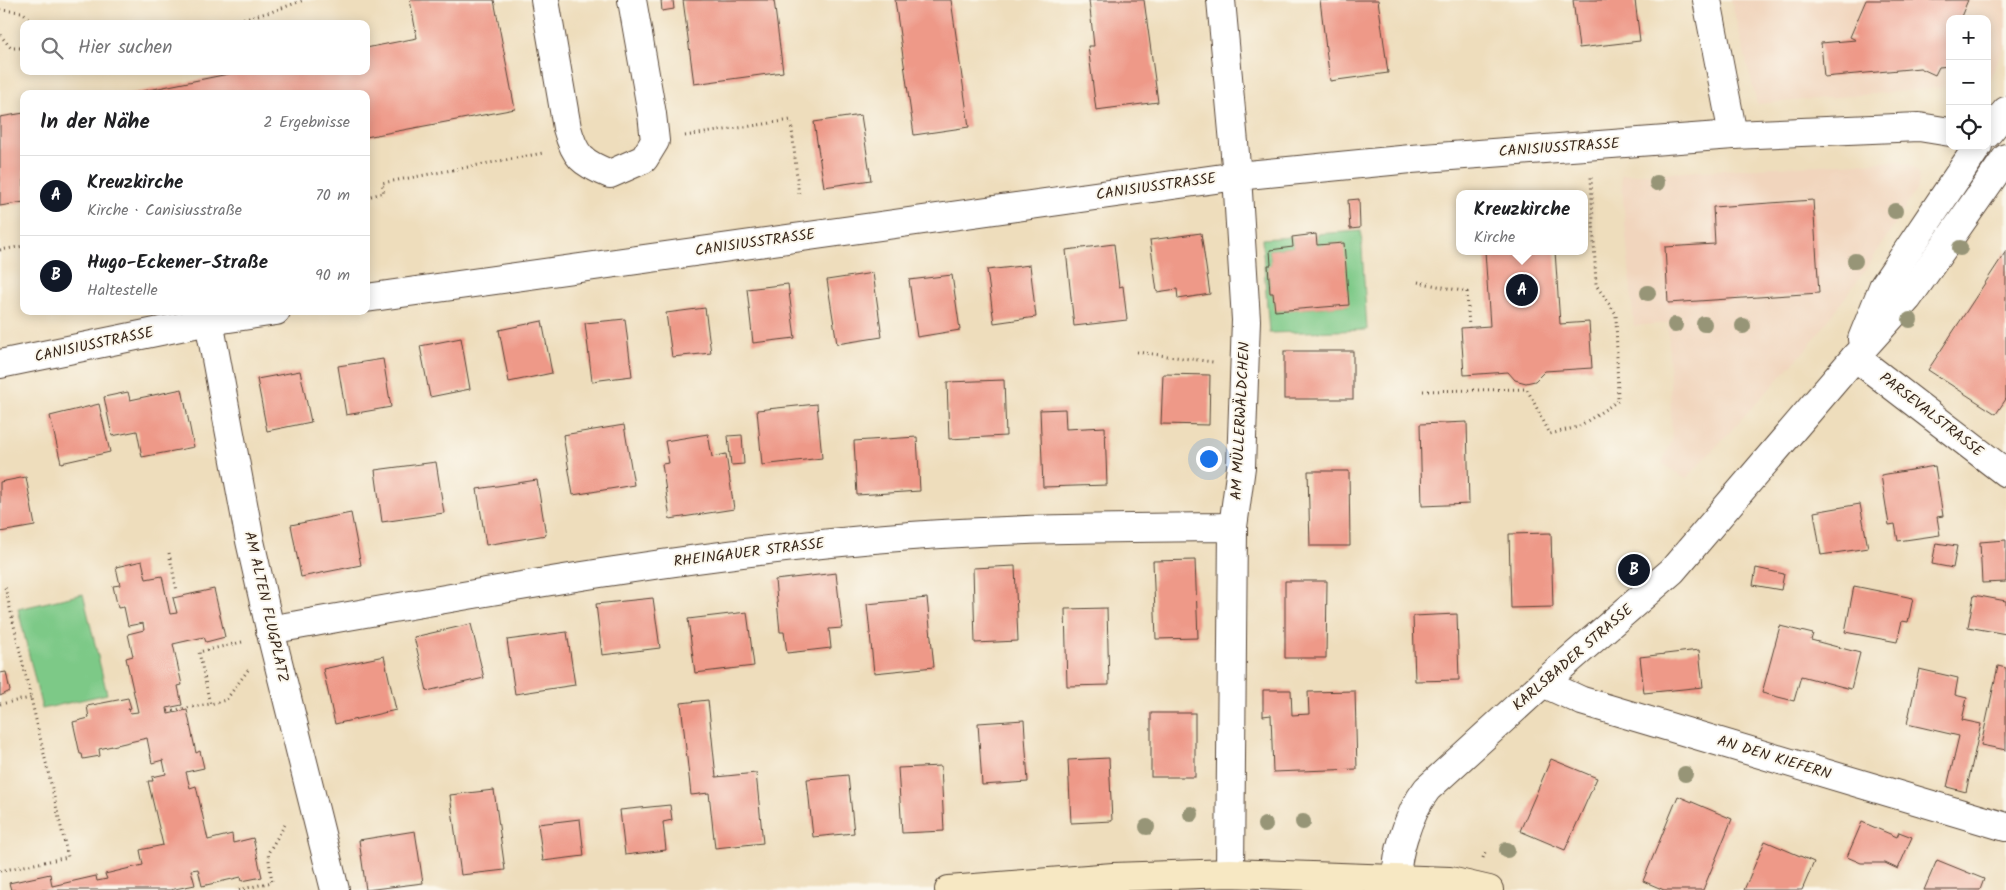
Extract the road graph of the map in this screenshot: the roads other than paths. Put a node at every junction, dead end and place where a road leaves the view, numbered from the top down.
1 (545, 0) edge
2 (632, 0) edge
3 (1221, 0) edge
4 (1707, 0) edge
5 (1946, 131) edge
6 (1733, 135) junction
7 (1975, 150) edge
8 (1991, 150) edge
9 (2006, 157) edge
10 (1237, 176) junction
11 (370, 297) edge
12 (249, 315) edge
13 (209, 321) junction
14 (1855, 357) junction
15 (0, 364) edge
16 (2006, 473) edge
17 (1233, 527) junction
18 (271, 633) junction
19 (1544, 684) junction
20 (2006, 828) edge
21 (1230, 873) junction
22 (1397, 885) edge
23 (335, 890) edge
24 (950, 890) edge
25 (1489, 890) edge

1 - 2 street
3 - 10 street, AM MÜLLERWÄLDCHEN
4 - 6 street
5 - 6 street, CANISIUSSTRASSE
6 - 10 street, CANISIUSSTRASSE
7 - 14 street, KARLSBADER STRASSE
8 - 9 street
9 - 14 street, KARLSBADER STRASSE
10 - 11 street, CANISIUSSTRASSE
10 - 17 street, AM MÜLLERWÄLDCHEN
12 - 13 street, CANISIUSSTRASSE
13 - 15 street, CANISIUSSTRASSE
13 - 18 street, AM ALTEN FLUGPLATZ
14 - 16 street, PARSEVALSTRASSE
14 - 19 street, KARLSBADER STRASSE
17 - 18 street, RHEINGAUER STRASSE
17 - 21 street, AM MÜLLERWÄLDCHEN
18 - 23 street, AM ALTEN FLUGPLATZ
19 - 20 street, AN DEN KIEFERN
19 - 22 street, KARLSBADER STRASSE
21 - 22 main road
21 - 24 main road
22 - 25 main road

